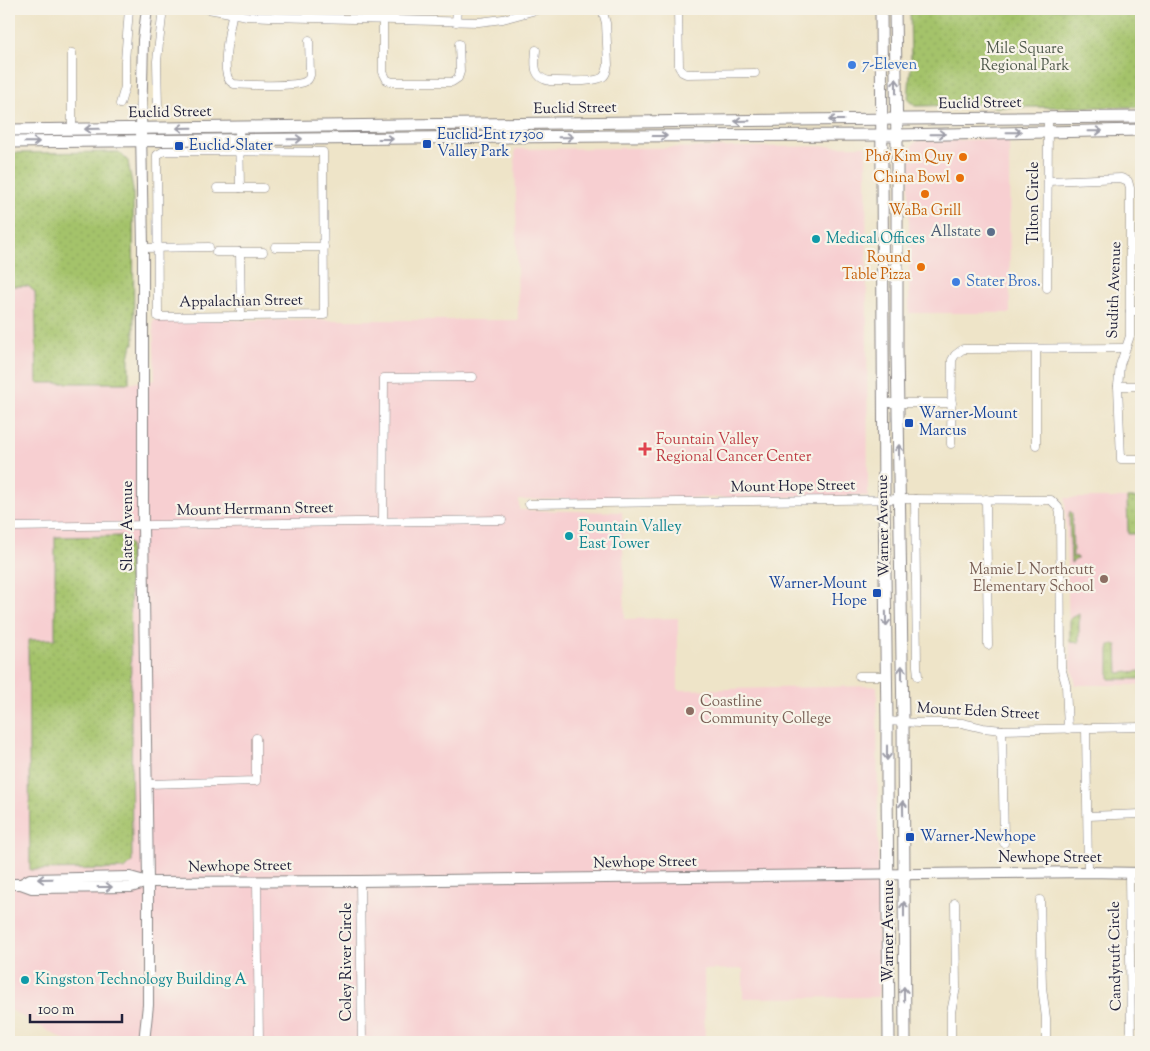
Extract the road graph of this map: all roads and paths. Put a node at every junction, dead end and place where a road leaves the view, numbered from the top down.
1 (129, 9) edge
2 (147, 9) edge
3 (208, 9) edge
4 (384, 9) edge
5 (457, 9) edge
6 (540, 9) edge
7 (602, 9) edge
8 (678, 9) edge
9 (881, 9) edge
10 (895, 9) edge
11 (233, 11) edge
12 (312, 13) edge
13 (162, 17) dead end
14 (383, 20) junction
15 (456, 22) junction
16 (309, 40) dead end
17 (459, 44) dead end
18 (536, 50) dead end
19 (72, 53) dead end
20 (142, 61) junction
21 (157, 61) junction
22 (755, 74) dead end
23 (120, 104) dead end
24 (158, 108) dead end
25 (1141, 117) edge
26 (1048, 118) junction
27 (882, 120) junction
28 (897, 120) junction
29 (338, 126) junction
30 (239, 128) junction
31 (72, 129) junction
32 (9, 130) edge
33 (1141, 130) edge
34 (1048, 132) junction
35 (141, 135) junction
36 (882, 135) junction
37 (897, 135) junction
38 (338, 139) junction
39 (9, 142) edge
40 (239, 146) junction
41 (1048, 180) junction
42 (217, 188) dead end
43 (240, 188) junction
44 (264, 188) dead end
45 (209, 247) dead end
46 (275, 247) dead end
47 (324, 247) junction
48 (143, 248) junction
49 (157, 248) junction
50 (216, 252) dead end
51 (240, 252) junction
52 (263, 252) dead end
53 (1048, 288) dead end
54 (883, 310) junction
55 (1130, 311) junction
56 (1141, 311) edge
57 (241, 316) junction
58 (1126, 348) junction
59 (897, 349) junction
60 (1036, 349) junction
61 (473, 377) dead end
62 (1118, 386) junction
63 (1141, 386) edge
64 (952, 402) junction
65 (884, 403) junction
66 (898, 404) junction
67 (951, 444) dead end
68 (1036, 445) dead end
69 (1141, 460) edge
70 (986, 499) junction
71 (884, 500) junction
72 (899, 500) junction
73 (915, 500) junction
74 (530, 504) dead end
75 (502, 520) dead end
76 (384, 522) junction
77 (143, 525) junction
78 (9, 527) edge
79 (988, 645) dead end
80 (859, 676) dead end
81 (886, 676) junction
82 (918, 676) dead end
83 (887, 721) junction
84 (903, 722) junction
85 (1141, 727) edge
86 (1086, 728) junction
87 (1068, 729) junction
88 (1002, 730) junction
89 (256, 738) dead end
90 (147, 784) junction
91 (1141, 814) edge
92 (1088, 816) junction
93 (1004, 843) dead end
94 (1088, 872) junction
95 (887, 874) junction
96 (904, 874) junction
97 (1129, 874) junction
98 (1141, 874) edge
99 (257, 881) junction
100 (360, 881) junction
101 (148, 882) junction
102 (9, 884) edge
103 (1040, 900) dead end
104 (955, 903) dead end
105 (1131, 1037) dead end
106 (144, 1042) edge
107 (259, 1042) edge
108 (362, 1042) edge
109 (889, 1042) edge
110 (905, 1042) edge
111 (951, 1042) edge
112 (1046, 1042) edge

1 - 23 street
2 - 20 street, Slater Avenue
3 - 11 street
4 - 14 street
5 - 15 street
6 - 15 street
7 - 18 street
8 - 22 street
9 - 27 main road, Warner Avenue
28 -> 10 main road, Warner Avenue
11 - 12 street
11 - 16 street
12 - 14 street
13 - 21 street
14 - 15 street
14 - 17 street
19 - 31 street
20 - 21 street
20 - 35 street, Slater Avenue
21 - 24 street
25 - 26 main road, Euclid Street
26 - 28 main road, Euclid Street
26 - 34 street, Tilton Circle
27 - 28 main road, Euclid Street
27 -> 29 main road, Euclid Street
27 - 36 main road, Warner Avenue
28 - 37 main road, Warner Avenue
29 - 30 main road, Euclid Street
29 - 38 street
30 -> 35 main road, Euclid Street
30 - 40 street
31 - 32 main road, Euclid Street
35 -> 31 main road, Euclid Street
34 -> 33 main road, Euclid Street
37 -> 34 main road, Euclid Street
34 - 41 street, Tilton Circle
39 -> 35 main road, Euclid Street
35 - 40 main road, Euclid Street
35 - 48 street, Slater Avenue
36 - 37 main road, Euclid Street
38 -> 36 main road, Euclid Street
36 - 54 main road, Warner Avenue
37 - 59 main road, Warner Avenue
40 -> 38 main road, Euclid Street
40 - 43 street
40 - 47 street
40 - 49 street
41 - 53 street, Tilton Circle
41 - 55 street, Sudith Avenue
42 - 43 street
43 - 44 street
45 - 49 street
46 - 47 street
47 - 57 street, Appalachian Street
48 - 49 street
48 - 77 street, Slater Avenue
49 - 57 street, Appalachian Street
50 - 51 street
51 - 52 street
51 - 57 street
54 - 59 main road
54 - 65 main road, Warner Avenue
55 - 56 street
55 - 58 street, Sudith Avenue
58 - 60 street
58 - 62 street, Sudith Avenue
59 - 66 main road, Warner Avenue
60 - 64 street
60 - 68 street
61 - 76 street
62 - 63 street
62 - 69 street, Sudith Avenue
64 - 66 street
64 - 67 street
65 - 66 street
65 - 71 main road, Warner Avenue
72 -> 66 main road, Warner Avenue
70 - 73 street, Mount Hope Street
70 - 79 street
70 - 87 street, Mount Hope Street
71 - 72 street, Mount Hope Street
71 - 74 street, Mount Hope Street
71 -> 81 main road, Warner Avenue
72 - 73 street, Mount Hope Street
84 -> 72 main road, Warner Avenue
73 - 82 street, Warner Avenue
75 - 76 street, Mount Herrmann Street
76 - 77 street, Mount Herrmann Street
77 - 78 street, Mount Herrmann Street
77 - 90 street, Slater Avenue
80 - 81 street
81 - 83 main road, Warner Avenue
83 - 84 street, Mount Eden Street
83 -> 95 main road, Warner Avenue
84 - 88 street, Mount Eden Street
96 -> 84 main road, Warner Avenue
85 - 86 street, Mount Eden Street
86 - 87 street, Mount Eden Street
86 - 92 street
87 - 88 street, Mount Eden Street
88 - 93 street
89 - 90 street
90 - 101 street, Slater Avenue
91 - 92 street
92 - 94 street
94 - 96 street, Newhope Street
94 - 97 street, Newhope Street
95 - 96 street, Newhope Street
95 - 100 street, Newhope Street
95 - 109 main road, Warner Avenue
110 -> 96 main road, Warner Avenue
97 - 98 street, Newhope Street
97 - 105 street, Candytuft Circle
99 - 100 street, Newhope Street
99 - 101 street, Newhope Street
99 - 107 street
100 - 108 street, Coley River Circle
101 - 102 street, Newhope Street
101 - 106 street, Slater Avenue
103 - 112 street
104 - 111 street

